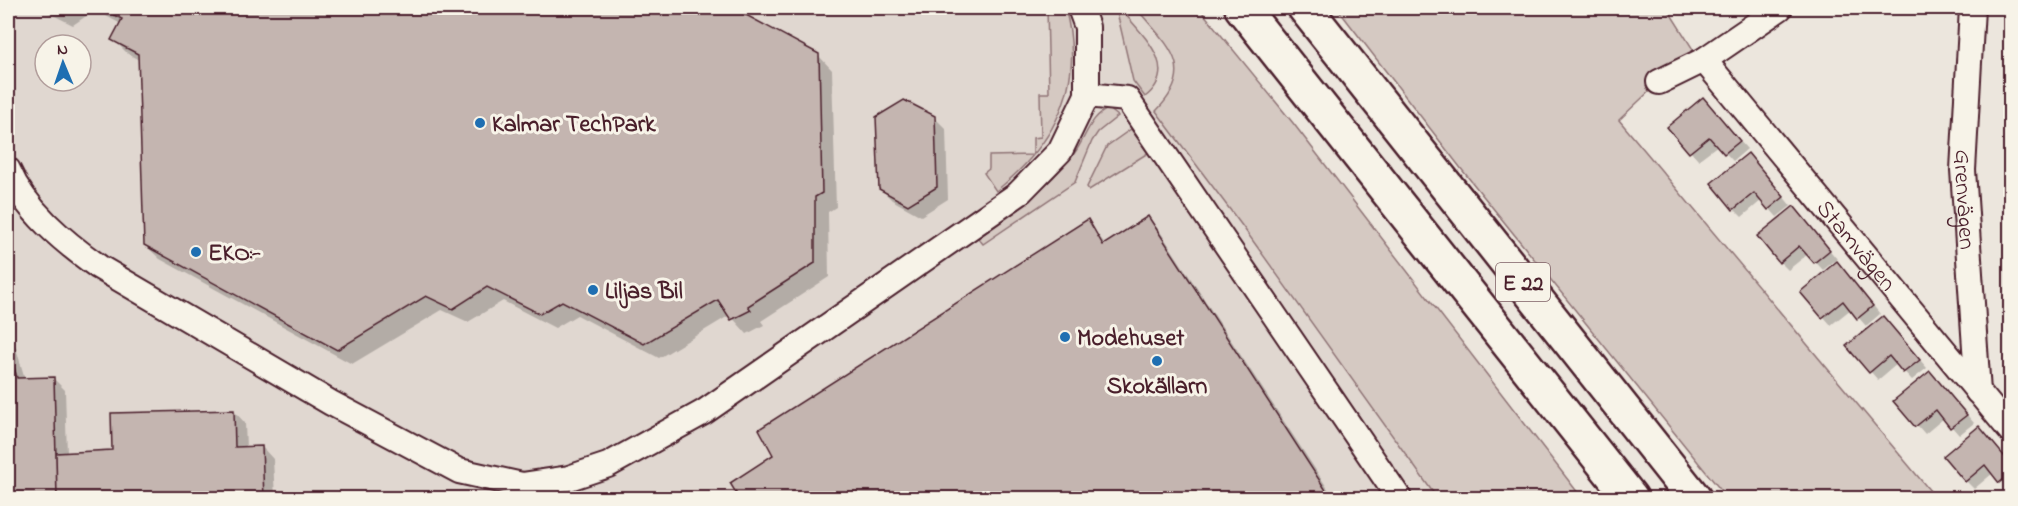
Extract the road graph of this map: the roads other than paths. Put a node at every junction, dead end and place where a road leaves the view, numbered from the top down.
1 (1080, 8) edge
2 (1242, 8) edge
3 (1305, 8) edge
4 (1780, 8) edge
5 (1972, 8) edge
6 (1704, 60) junction
7 (1659, 82) dead end
8 (1087, 95) junction
9 (8, 170) edge
10 (1978, 392) junction
11 (2010, 430) edge
12 (522, 492) edge
13 (1399, 498) edge
14 (1631, 498) edge
15 (1694, 498) edge

1 - 8 street
2 - 14 highway, E 22
3 - 15 highway, E 22
4 - 6 street
5 - 10 street, Grenvägen
6 - 7 street
6 - 10 street, Stamvägen
8 - 12 street
8 - 13 street
9 - 12 street
10 - 11 street, Stamvägen

